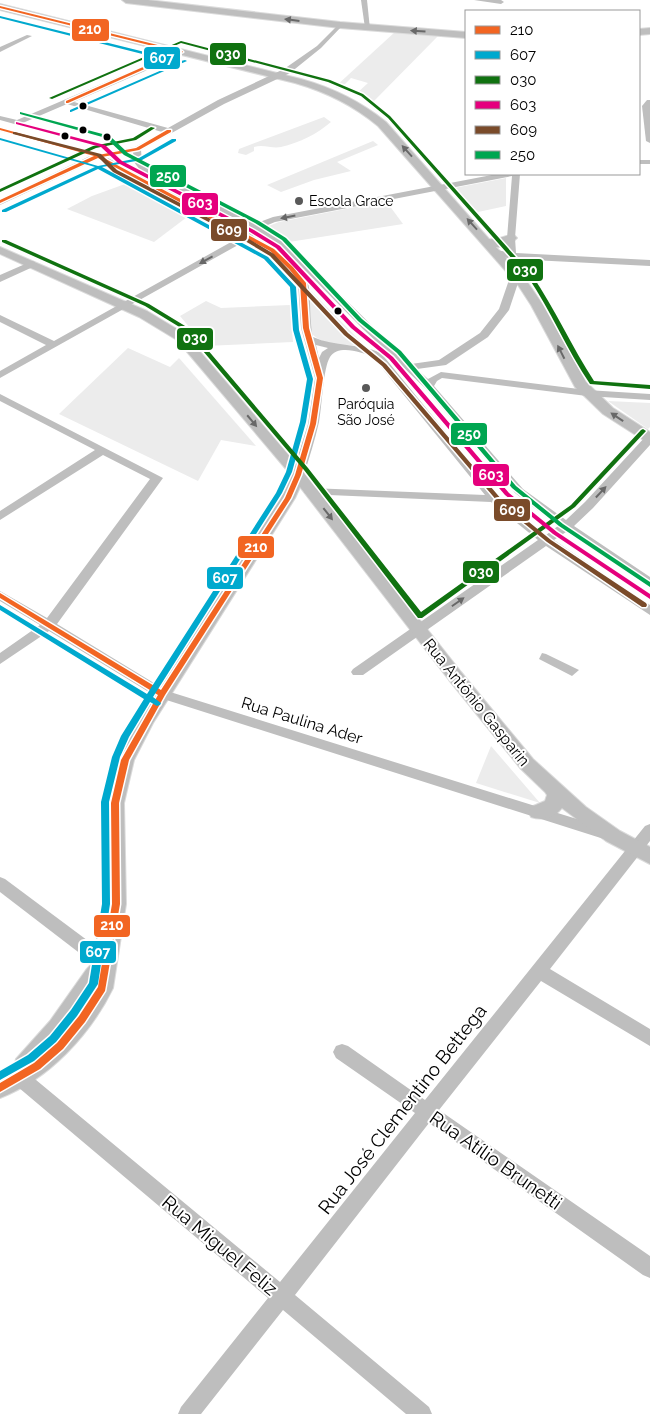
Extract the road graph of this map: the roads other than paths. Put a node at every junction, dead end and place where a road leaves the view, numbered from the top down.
1 (131, 0) edge
2 (364, 0) edge
3 (478, 0) edge
4 (502, 1) edge
5 (0, 7) edge
6 (340, 25) junction
7 (368, 28) junction
8 (465, 35) edge
9 (29, 36) dead end
10 (0, 50) edge
11 (181, 52) junction
12 (276, 75) junction
13 (66, 102) junction
14 (650, 102) edge
15 (0, 118) edge
16 (18, 124) junction
17 (0, 129) edge
18 (169, 131) junction
19 (12, 133) junction
20 (0, 138) edge
21 (650, 141) edge
22 (137, 149) junction
23 (98, 156) junction
24 (505, 175) edge
25 (516, 175) edge
26 (439, 188) junction
27 (0, 202) edge
28 (256, 226) junction
29 (248, 236) junction
30 (511, 238) junction
31 (488, 242) junction
32 (0, 250) edge
33 (497, 253) junction
34 (512, 256) junction
35 (650, 263) edge
36 (32, 264) junction
37 (516, 274) junction
38 (0, 279) edge
39 (125, 305) junction
40 (0, 318) edge
41 (308, 338) junction
42 (54, 345) junction
43 (336, 348) junction
44 (442, 363) junction
45 (410, 367) junction
46 (0, 375) edge
47 (442, 376) junction
48 (320, 378) junction
49 (429, 386) junction
50 (587, 393) junction
51 (0, 397) edge
52 (650, 397) edge
53 (650, 438) edge
54 (103, 450) junction
55 (298, 475) junction
56 (481, 483) junction
57 (310, 492) junction
58 (464, 497) junction
59 (494, 499) junction
60 (0, 516) edge
61 (566, 526) junction
62 (545, 540) junction
63 (650, 582) edge
64 (0, 595) edge
65 (650, 611) edge
66 (48, 625) junction
67 (418, 630) junction
68 (0, 659) edge
69 (358, 672) dead end
70 (162, 694) junction
71 (554, 790) junction
72 (538, 812) junction
73 (650, 830) edge
74 (613, 836) junction
75 (643, 852) edge
76 (0, 883) edge
77 (105, 963) junction
78 (539, 971) junction
79 (650, 1038) edge
80 (342, 1052) dead end
81 (9, 1082) edge
82 (427, 1112) junction
83 (650, 1268) edge
84 (281, 1296) junction
85 (188, 1414) edge
86 (422, 1414) edge

6 -> 1 main road
2 - 7 street
3 - 4 street
5 - 11 main road
6 - 7 main road
6 - 12 street
8 -> 7 main road
9 - 10 street
11 - 12 main road
11 - 13 street
12 - 18 street
26 -> 12 main road
13 - 16 street
13 - 18 street
14 - 21 street
15 - 16 street
16 - 19 street
17 - 19 street
18 - 22 street
19 - 20 street
19 - 23 street
22 - 23 street
22 - 28 street
23 - 27 street
23 - 29 street
24 - 26 street
25 - 30 street
26 -> 28 street
31 -> 26 main road
28 - 29 street
28 - 45 street
29 -> 39 street
29 - 41 street
30 - 31 main road
30 - 34 street
31 - 33 main road
32 - 36 main road, Rua Antônio Gasparin
33 - 34 street
33 - 37 main road
34 - 35 street
36 - 38 street
36 - 39 main road, Rua Antônio Gasparin
37 - 44 street
50 -> 37 main road
39 - 42 street
39 -> 55 main road, Rua Antônio Gasparin
40 - 42 street
41 - 43 street
41 - 48 street
42 - 46 street
43 - 48 street
43 - 56 street
44 - 45 street
44 - 47 street
45 - 49 street
47 - 49 street
47 - 50 street
48 - 55 street
49 - 61 street
50 - 52 street
53 -> 50 main road
51 - 54 street
61 -> 53 street
54 - 60 street
54 - 66 street
55 - 57 main road, Rua Antônio Gasparin
55 - 70 main road
56 - 58 street
56 - 59 street
57 - 58 street
57 -> 67 main road, Rua Antônio Gasparin
58 - 59 street
59 - 62 street
61 - 62 street
61 - 63 street
62 - 65 street
67 -> 62 street
64 - 66 street, Rua Paulina Ader
66 - 68 street
66 - 70 street, Rua Paulina Ader
67 - 69 street
67 - 71 main road, Rua Antônio Gasparin
70 - 72 street, Rua Paulina Ader
70 - 77 main road
71 - 72 main road
71 - 74 main road, Rua Antônio Gasparin
72 - 74 street, Rua Paulina Ader
73 - 75 street, Rua José Clementino Bettega
74 - 75 main road, Rua Antônio Gasparin
75 - 78 street, Rua José Clementino Bettega
76 - 77 street
77 - 81 main road
78 - 79 street
78 - 82 street, Rua José Clementino Bettega
80 - 82 street, Rua Atílio Brunetti
81 - 84 street, Rua Miguel Feliz
82 - 83 street, Rua Atílio Brunetti
82 - 84 street, Rua José Clementino Bettega
84 - 85 street, Rua José Clementino Bettega
84 - 86 street, Rua Miguel Feliz

